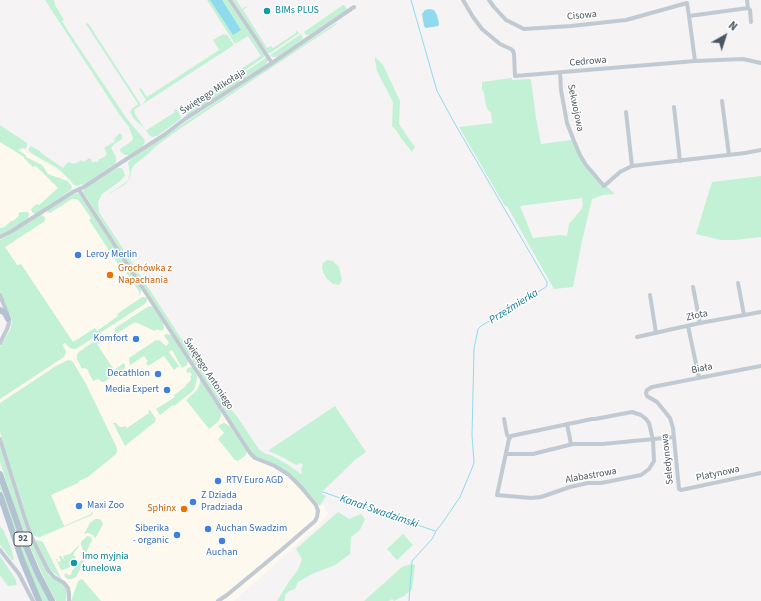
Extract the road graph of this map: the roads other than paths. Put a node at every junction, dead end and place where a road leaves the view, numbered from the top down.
1 (230, 0) edge
2 (463, 0) edge
3 (489, 0) edge
4 (747, 0) edge
5 (354, 7) dead end
6 (748, 8) junction
7 (689, 16) junction
8 (750, 22) dead end
9 (695, 61) junction
10 (272, 63) junction
11 (761, 63) edge
12 (560, 72) junction
13 (722, 101) dead end
14 (674, 107) dead end
15 (626, 112) dead end
16 (761, 150) edge
17 (729, 155) junction
18 (680, 161) junction
19 (632, 166) junction
20 (79, 190) junction
21 (0, 237) edge
22 (738, 283) dead end
23 (693, 287) dead end
24 (0, 295) edge
25 (650, 295) dead end
26 (0, 310) edge
27 (761, 312) edge
28 (744, 315) junction
29 (8, 319) junction
30 (700, 324) junction
31 (688, 326) junction
32 (656, 333) junction
33 (637, 337) dead end
34 (0, 343) edge
35 (761, 366) edge
36 (699, 378) junction
37 (647, 390) joint
38 (504, 419) dead end
39 (567, 424) junction
40 (674, 437) junction
41 (510, 438) junction
42 (0, 439) edge
43 (652, 440) junction
44 (572, 444) junction
45 (506, 454) junction
46 (761, 472) edge
47 (0, 474) edge
48 (679, 489) joint
49 (0, 495) edge
50 (0, 550) edge
51 (33, 601) edge
52 (39, 601) edge
53 (52, 601) edge
54 (69, 601) edge
55 (218, 601) edge

1 - 10 street
2 - 12 street, Cedrowa
3 - 7 street, Cisowa
4 - 6 street
5 - 10 street, Świętego Mikołaja
6 - 7 street
6 - 8 street
7 - 9 street
9 - 11 street, Cedrowa
9 - 12 street, Cedrowa
10 - 20 street, Świętego Mikołaja
12 - 19 street, Sekwojowa
13 - 17 street
14 - 18 street
15 - 19 street
16 - 17 street
17 - 18 street
18 - 19 street
20 - 21 street
20 - 55 street, Świętego Antoniego
22 - 28 street
23 - 30 street
24 - 29 street
25 - 32 street
26 - 29 main road
27 - 28 street, Złota
28 - 30 street, Złota
29 - 34 street
30 - 31 street, Złota
31 - 32 street, Złota
31 - 36 street
32 - 33 street, Złota
35 - 36 street, Biała
36 - 37 street, Biała
37 - 40 street, Seledynowa
38 - 41 street
39 - 41 street, Alabastrowa
39 - 43 street, Alabastrowa
39 - 44 street
40 - 43 street
40 - 48 street, Seledynowa
41 - 45 street, Alabastrowa
42 - 54 street
43 - 44 street
43 - 45 street, Alabastrowa
44 - 45 street
46 - 48 street, Platynowa
47 - 53 main road, 92
49 - 52 main road, 92
50 - 51 street

